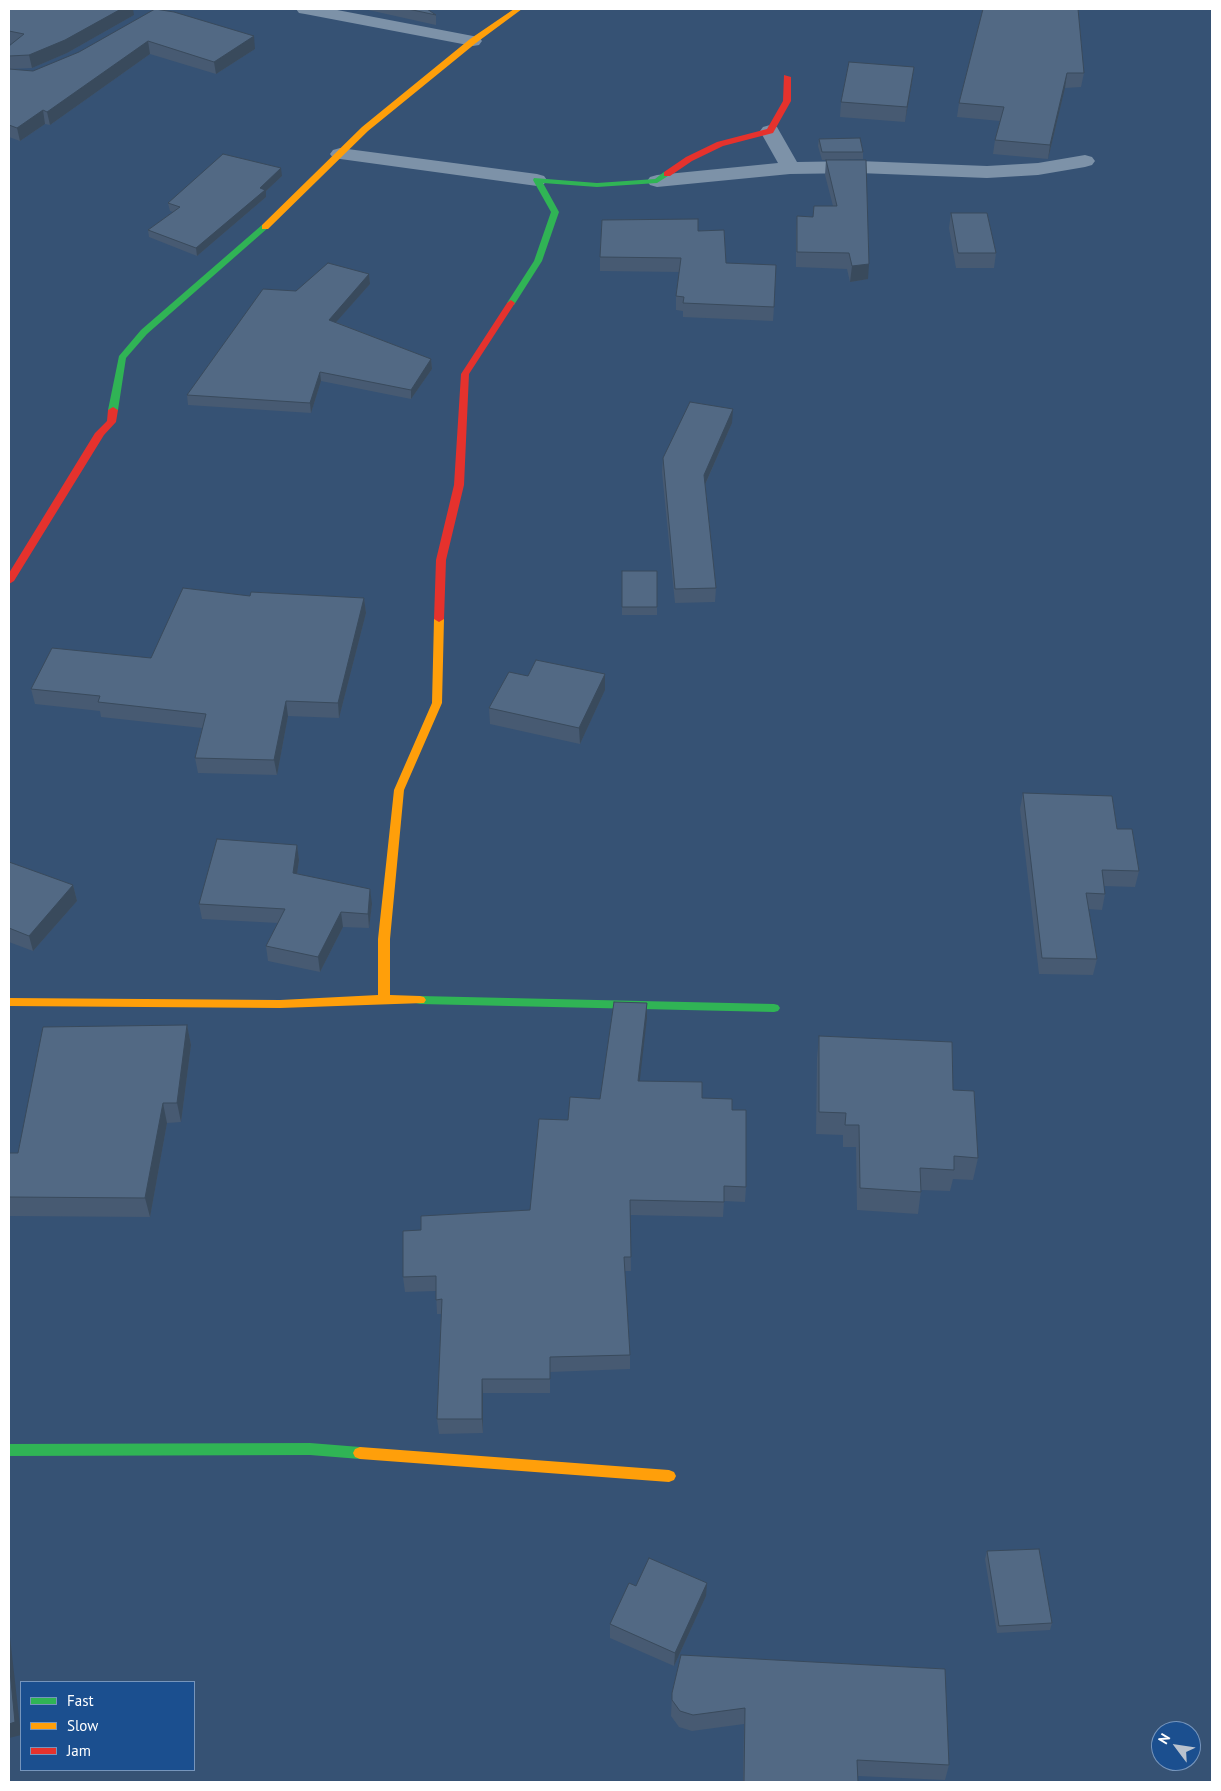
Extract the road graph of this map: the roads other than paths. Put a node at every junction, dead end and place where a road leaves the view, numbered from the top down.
1 (305, 9) edge
2 (518, 9) edge
3 (473, 42) junction
4 (787, 77) dead end
5 (770, 131) junction
6 (340, 154) junction
7 (1085, 161) dead end
8 (790, 168) junction
9 (538, 180) junction
10 (657, 181) junction
11 (9, 581) edge
12 (384, 998) junction
13 (9, 1002) edge
14 (774, 1008) dead end
15 (9, 1450) edge
16 (669, 1476) dead end

1 - 3 street
2 - 3 street
3 - 6 street
4 - 5 street
5 - 8 street
5 - 10 street
6 - 9 street
6 - 11 street
7 - 8 street
8 - 10 street
9 - 10 street
9 - 12 street
12 - 13 street
12 - 14 street
15 - 16 street

